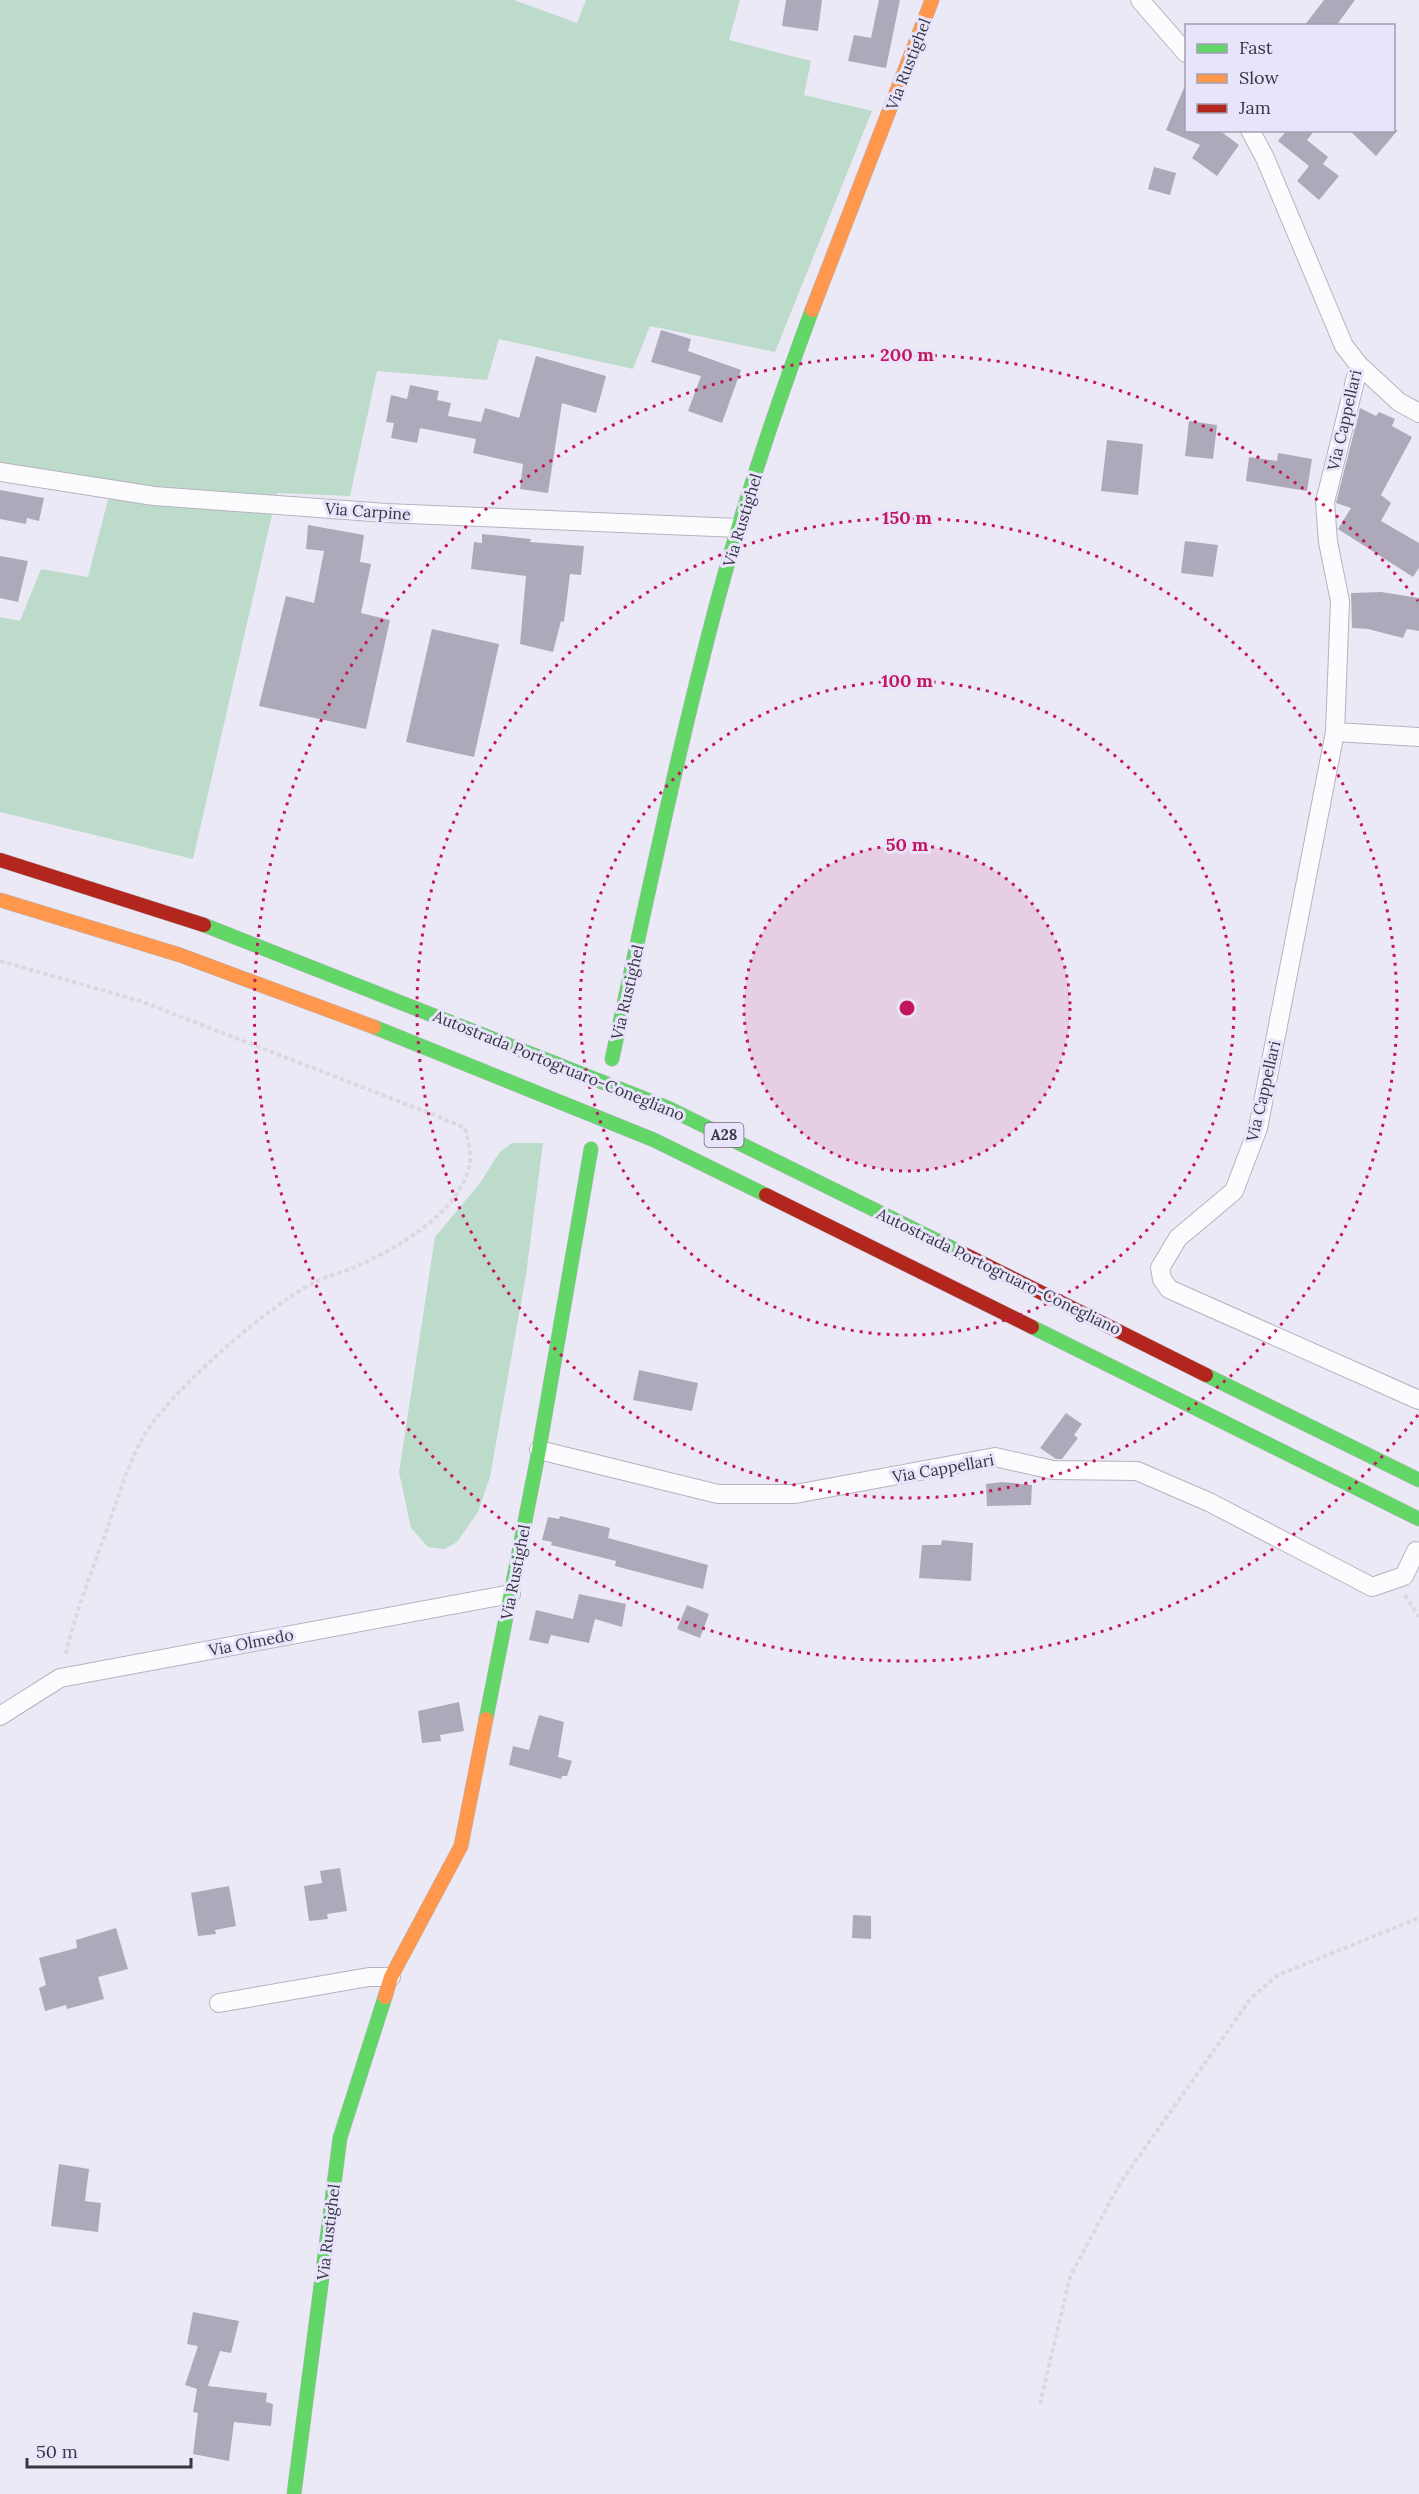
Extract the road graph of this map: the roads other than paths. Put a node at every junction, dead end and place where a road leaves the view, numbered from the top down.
1 (932, 0) edge
2 (1140, 0) edge
3 (1185, 52) edge
4 (1251, 132) edge
5 (1359, 365) junction
6 (1419, 413) edge
7 (0, 472) edge
8 (738, 528) junction
9 (1335, 732) junction
10 (1419, 737) edge
11 (0, 860) edge
12 (0, 900) edge
13 (612, 1059) dead end
14 (591, 1149) dead end
15 (1419, 1400) edge
16 (539, 1450) junction
17 (1419, 1480) edge
18 (1419, 1519) edge
19 (1416, 1551) dead end
20 (511, 1594) junction
21 (0, 1716) edge
22 (391, 1977) junction
23 (219, 2003) dead end
24 (294, 2494) edge

1 - 8 main road, Via Rustighel
2 - 3 street
4 - 5 street, Via Cappellari
5 - 6 street
5 - 9 street, Via Cappellari
7 - 8 street, Via Carpine
8 - 13 main road, Via Rustighel
9 - 10 street
9 - 15 street, Via Cappellari
11 - 17 main road, Autostrada Portogruaro-Conegliano / A28
12 - 18 main road, Autostrada Portogruaro-Conegliano / A28
14 - 16 main road, Via Rustighel
16 - 19 street, Via Cappellari
16 - 20 main road, Via Rustighel
20 - 21 street, Via Olmedo
20 - 22 main road, Via Rustighel
22 - 23 street
22 - 24 main road, Via Rustighel

